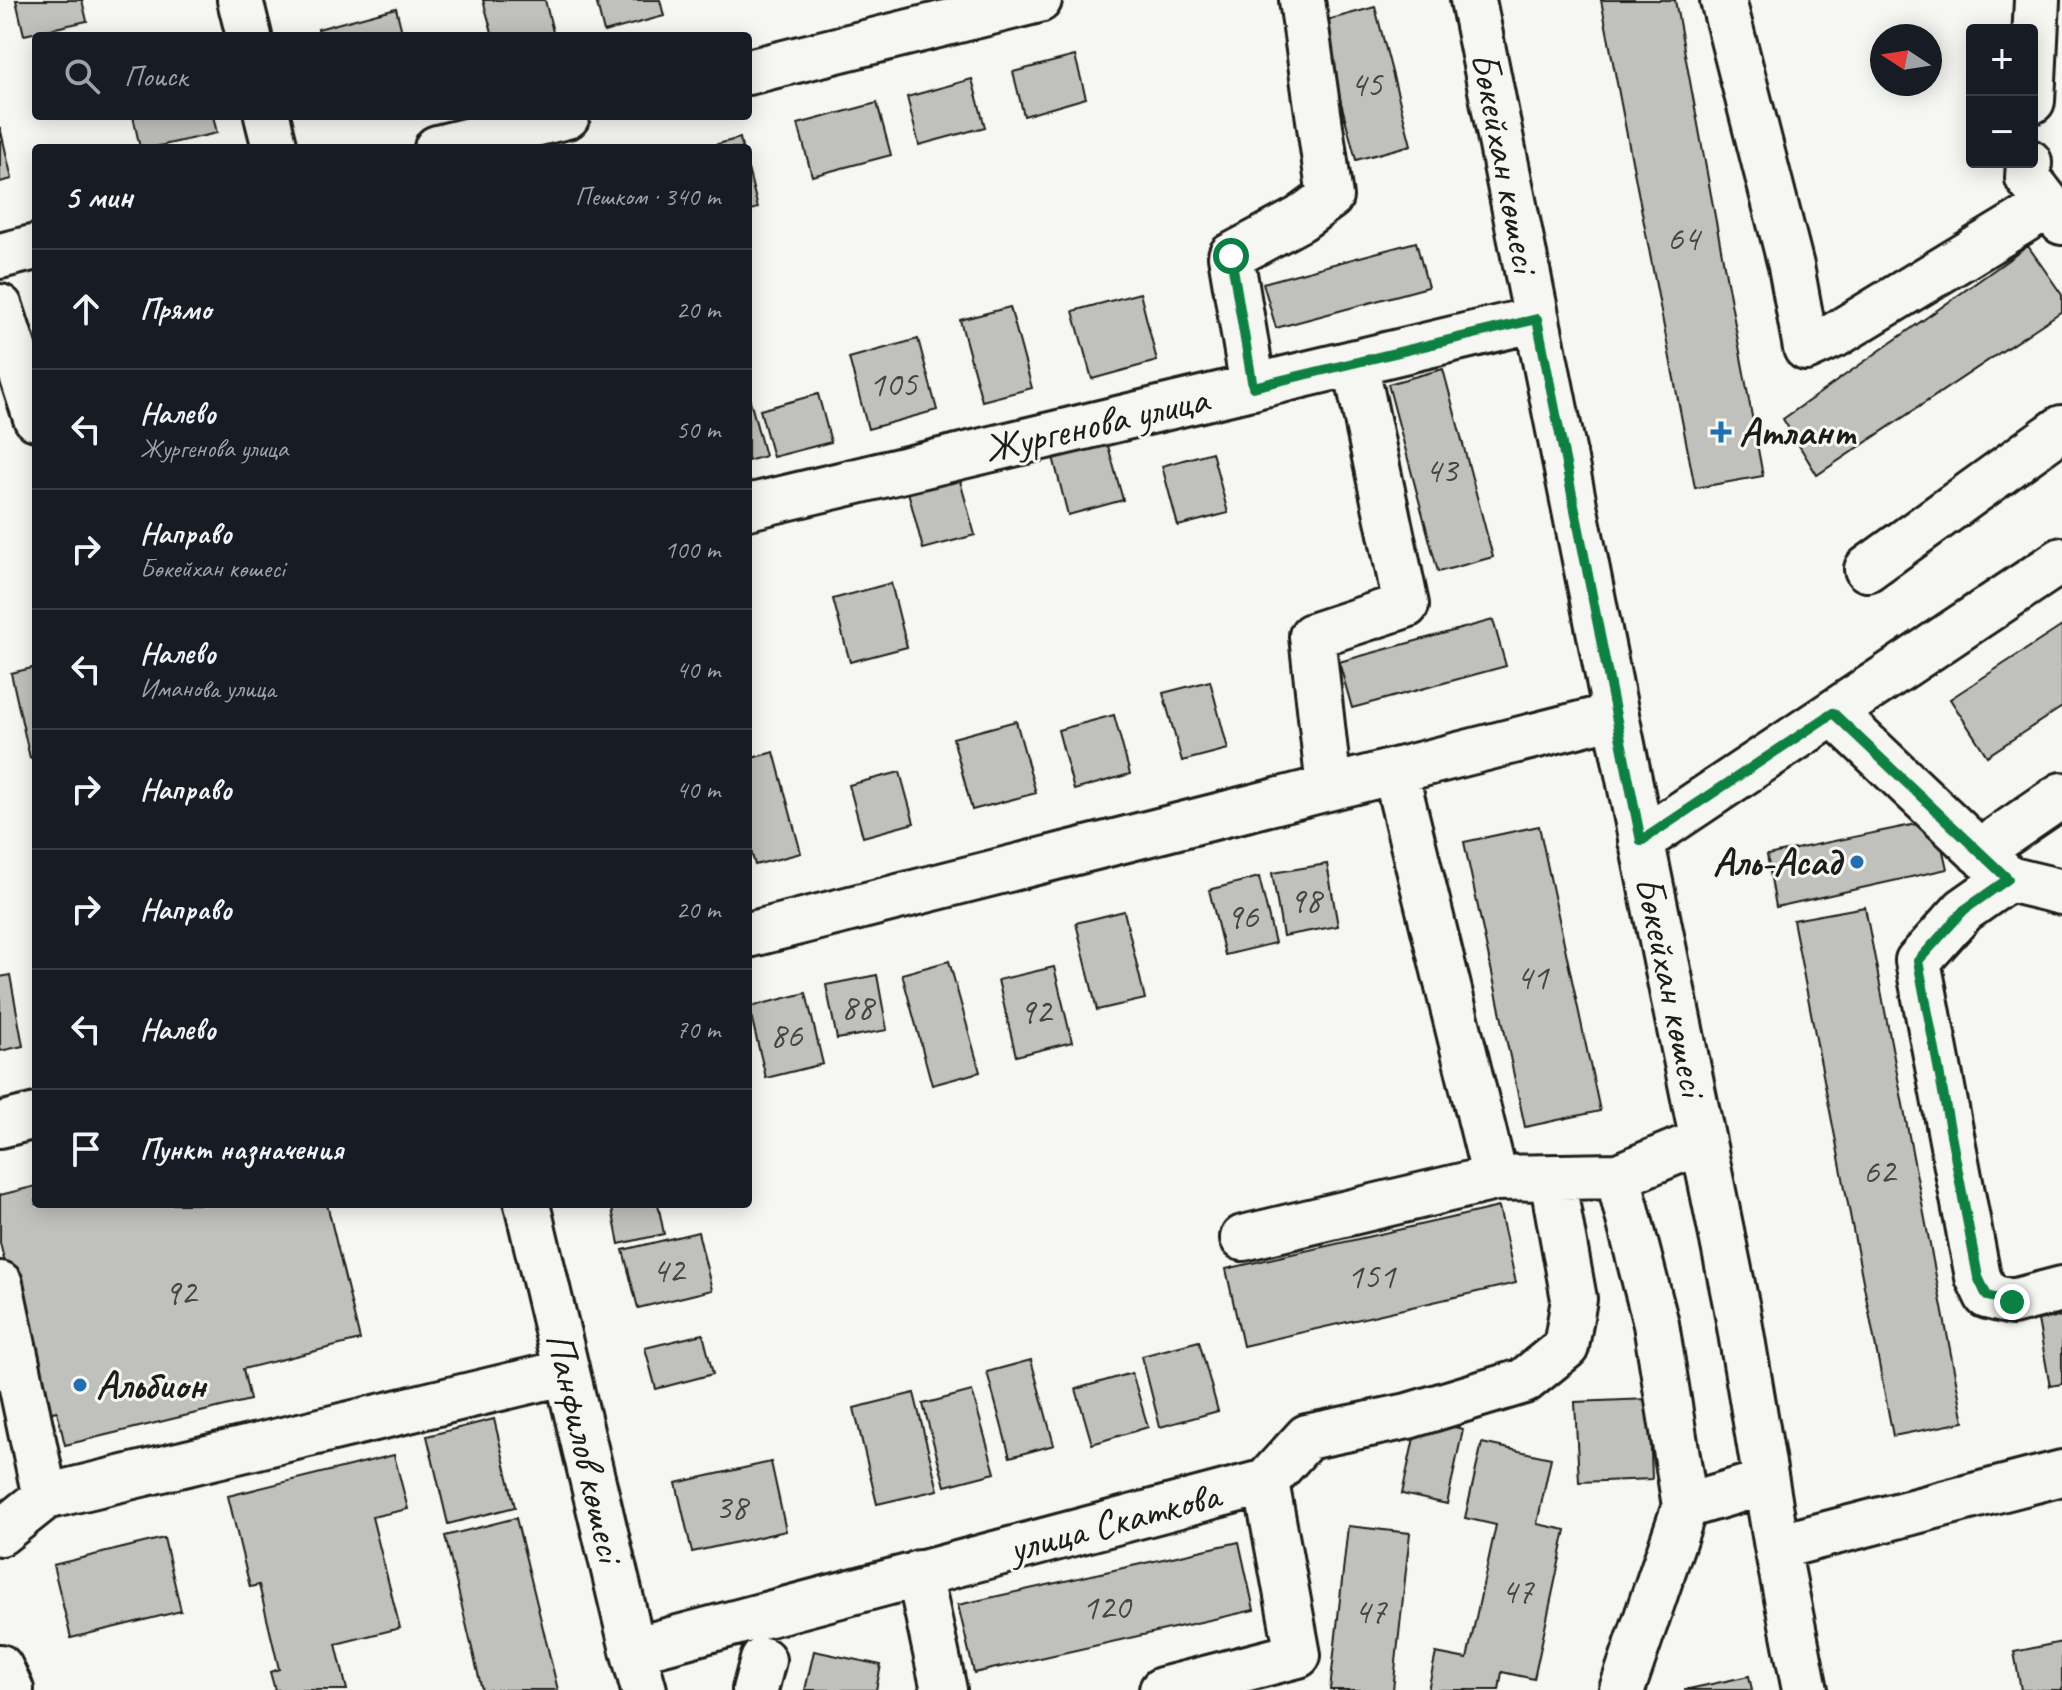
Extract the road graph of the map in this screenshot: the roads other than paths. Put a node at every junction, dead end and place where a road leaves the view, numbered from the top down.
1 (240, 0) edge
2 (1039, 0) edge
3 (1302, 0) edge
4 (1473, 0) edge
5 (1723, 0) edge
6 (2037, 0) edge
7 (248, 32) edge
8 (752, 71) edge
9 (2032, 96) edge
10 (268, 120) edge
11 (551, 120) edge
12 (274, 144) edge
13 (453, 144) edge
14 (2029, 168) edge
15 (2056, 214) edge
16 (32, 248) edge
17 (0, 256) edge
18 (0, 307) edge
19 (1537, 319) junction
20 (1355, 362) junction
21 (1253, 387) junction
22 (32, 406) edge
23 (2062, 428) edge
24 (752, 506) edge
25 (2062, 560) edge
26 (1867, 569) dead end
27 (1833, 713) junction
28 (1616, 715) junction
29 (1395, 771) junction
30 (1329, 788) junction
31 (2062, 795) edge
32 (1641, 841) junction
33 (1993, 865) junction
34 (2062, 892) edge
35 (752, 934) edge
36 (32, 1117) edge
37 (0, 1125) edge
38 (1702, 1141) junction
39 (1618, 1176) junction
40 (1495, 1178) junction
41 (1552, 1178) junction
42 (528, 1208) edge
43 (1243, 1238) dead end
44 (0, 1284) edge
45 (2062, 1289) edge
46 (567, 1372) junction
47 (2062, 1473) edge
48 (1266, 1482) junction
49 (1766, 1482) junction
50 (45, 1497) junction
51 (1685, 1506) junction
52 (0, 1533) edge
53 (1777, 1547) junction
54 (919, 1573) junction
55 (0, 1667) edge
56 (639, 1670) edge
57 (1230, 1681) edge
58 (11, 1690) edge
59 (944, 1690) edge
60 (1162, 1690) edge
61 (1622, 1690) edge
62 (1805, 1690) edge

1 - 7 street
2 - 8 street
3 - 21 street
4 - 19 street, Бөкейхан көшесі
5 - 15 street
6 - 9 street
10 - 12 street
11 - 13 street
14 - 15 street
16 - 17 street
18 - 22 street
19 - 20 street, Жургенова улица
19 - 28 street, Бөкейхан көшесі
20 - 21 street, Жургенова улица
20 - 30 street
21 - 24 street, Жургенова улица
23 - 26 street
25 - 27 street
27 - 32 street
27 - 33 street
28 - 29 street
28 - 32 street, Бөкейхан көшесі
29 - 30 street
29 - 40 street
30 - 35 street
31 - 33 street
32 - 38 street, Бөкейхан көшесі
33 - 34 street
33 - 45 street
36 - 37 street
38 - 39 street
38 - 49 street, Бөкейхан көшесі
39 - 41 street
39 - 51 street
40 - 41 street
40 - 43 street
41 - 48 street, улица Скаткова
42 - 46 street, Панфилов көшесі
44 - 50 street
46 - 50 street
46 - 56 street, Панфилов көшесі
47 - 53 street
48 - 54 street, улица Скаткова
48 - 57 street
49 - 51 street
49 - 53 street, Бөкейхан көшесі
50 - 52 street
51 - 61 street
53 - 62 street, Бөкейхан көшесі
54 - 56 street, улица Скаткова
54 - 59 street
55 - 58 street
57 - 60 street

